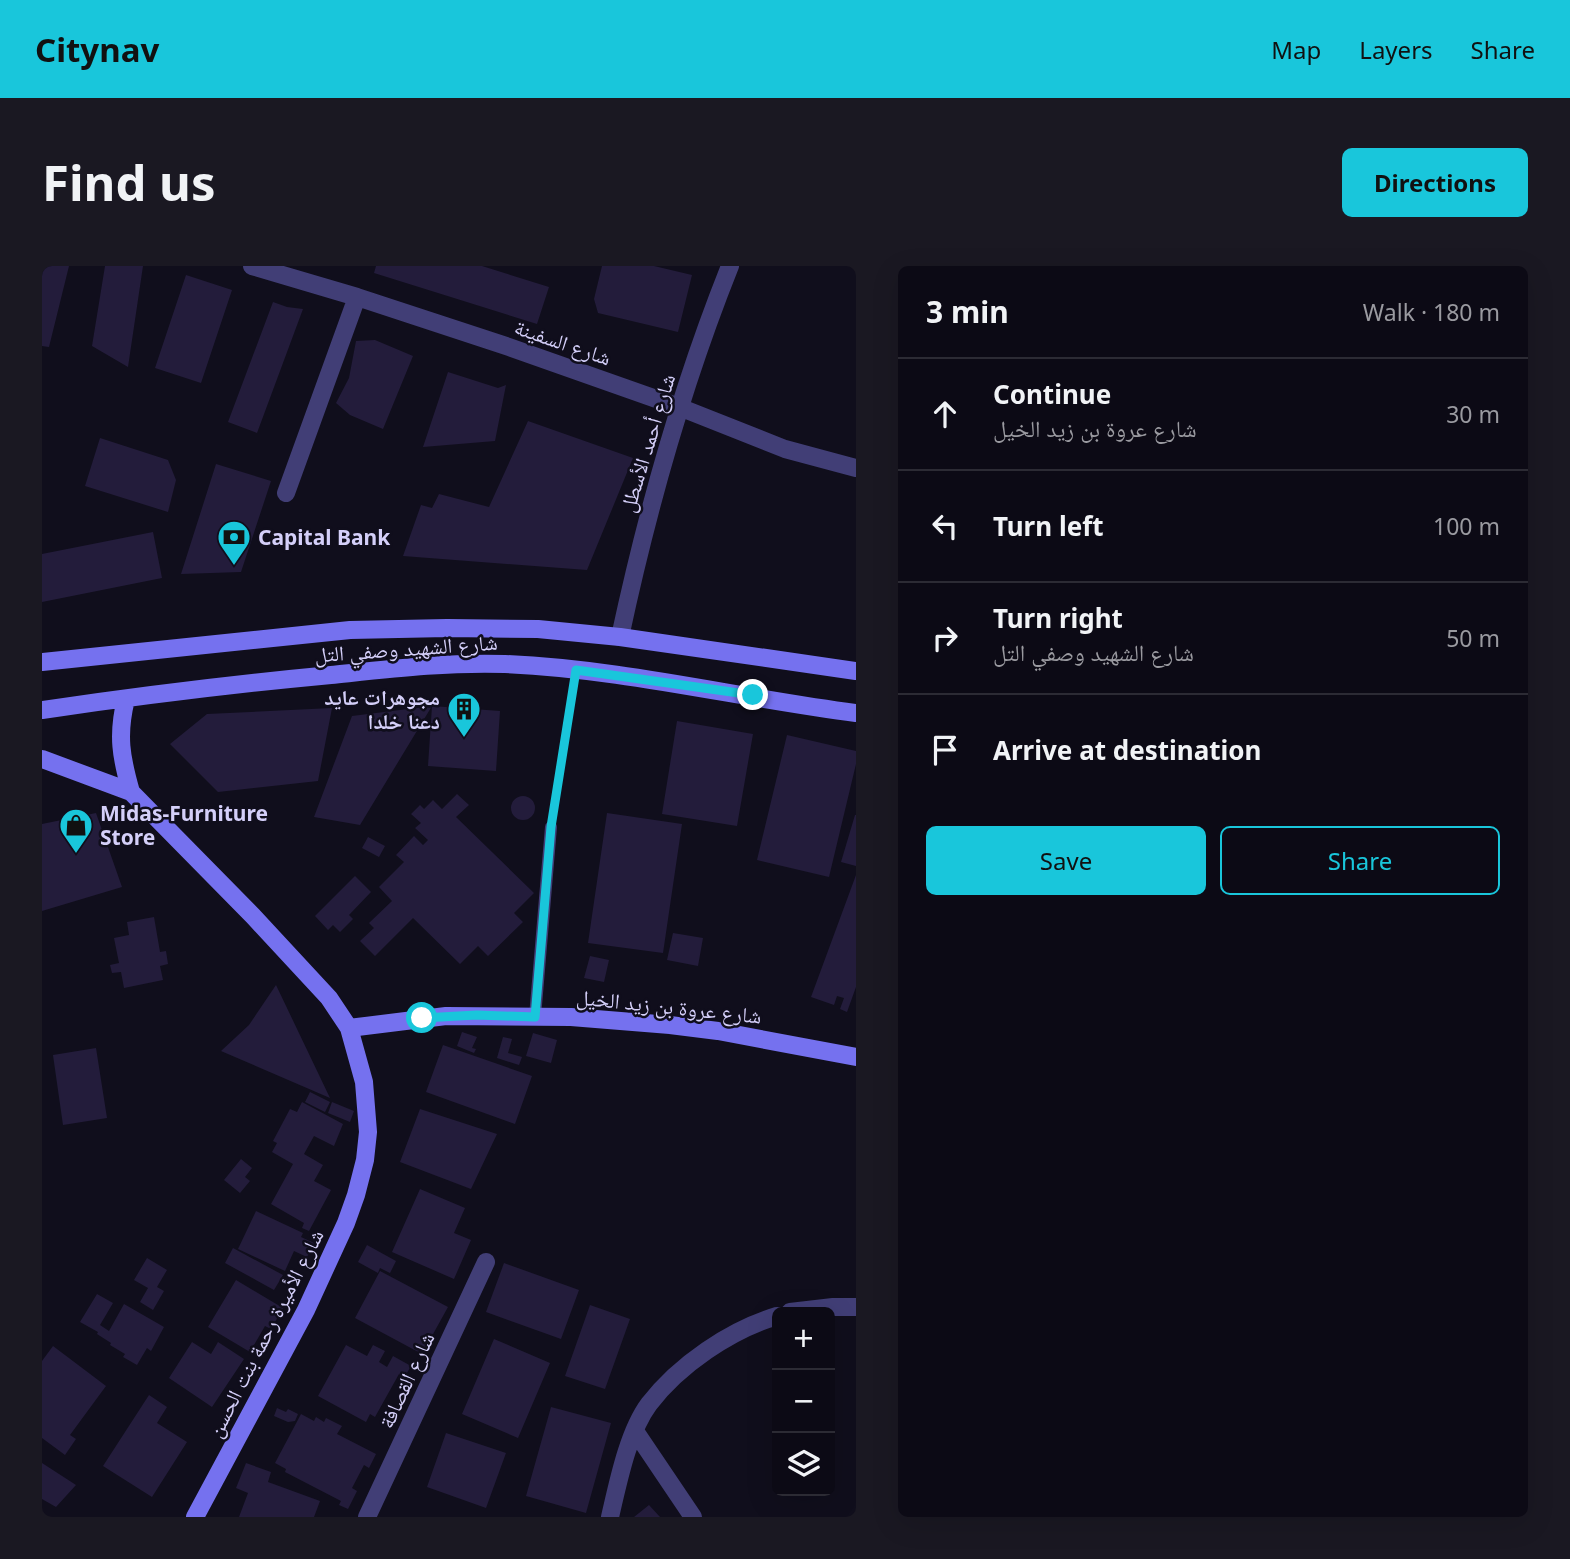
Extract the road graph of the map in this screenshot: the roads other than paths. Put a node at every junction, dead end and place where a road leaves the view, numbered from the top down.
1 (252, 266) edge
2 (730, 266) edge
3 (357, 297) junction
4 (679, 407) junction
5 (856, 468) edge
6 (286, 493) dead end
7 (620, 637) junction
8 (42, 662) edge
9 (856, 671) edge
10 (126, 699) junction
11 (42, 710) edge
12 (856, 713) edge
13 (42, 759) edge
14 (131, 792) junction
15 (551, 827) road end
16 (535, 1017) junction
17 (349, 1028) junction
18 (856, 1057) edge
19 (486, 1262) dead end
20 (835, 1307) edge
21 (856, 1307) edge
22 (772, 1318) edge
23 (635, 1431) junction
24 (195, 1517) edge
25 (367, 1517) edge
26 (610, 1517) edge
27 (693, 1517) edge

1 - 3 street, شارع السفينة
2 - 4 street, شارع أحمد الأسطل
3 - 4 street, شارع السفينة
3 - 6 street
4 - 5 street, شارع السفينة
4 - 7 street, شارع أحمد الأسطل
7 - 8 main road, شارع الشهيد وصفي التل
7 - 9 main road, شارع الشهيد وصفي التل
10 - 11 main road, شارع الشهيد وصفي التل
10 - 12 main road, شارع الشهيد وصفي التل
10 - 14 main road
13 - 14 main road, شارع الأميرة رحمة بنت الحسن
14 - 17 main road, شارع الأميرة رحمة بنت الحسن
15 - 16 lane
16 - 17 main road, شارع عروة بن زيد الخيل
16 - 18 main road, شارع عروة بن زيد الخيل
17 - 24 main road, شارع الأميرة رحمة بنت الحسن
19 - 25 street, شارع القصافة
20 - 21 street
22 - 23 street
23 - 26 street
23 - 27 street

